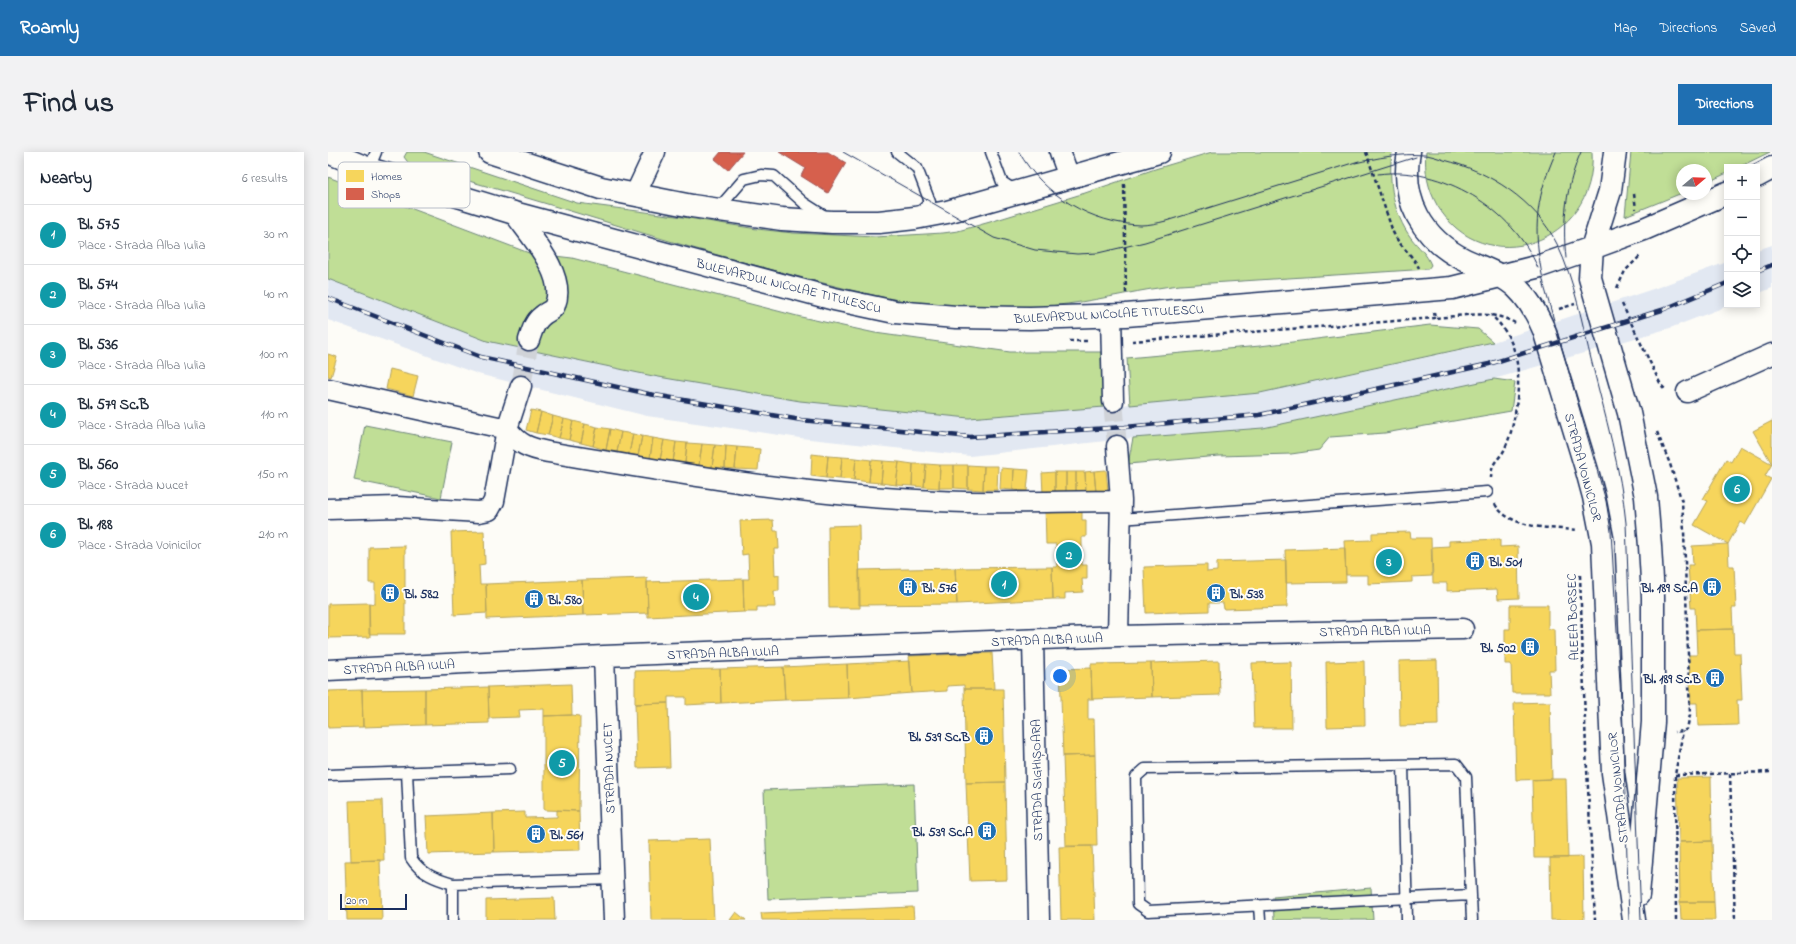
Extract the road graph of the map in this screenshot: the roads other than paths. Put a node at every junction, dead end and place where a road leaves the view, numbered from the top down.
1 (328, 152) edge
2 (490, 152) edge
3 (655, 152) edge
4 (897, 152) edge
5 (991, 152) edge
6 (1060, 152) edge
7 (1159, 152) edge
8 (1409, 152) edge
9 (1614, 152) edge
10 (373, 160) edge
11 (1772, 168) edge
12 (1760, 174) edge
13 (1069, 177) junction
14 (1019, 193) junction
15 (1724, 194) edge
16 (635, 195) junction
17 (470, 196) edge
18 (718, 210) junction
19 (514, 213) junction
20 (915, 218) junction
21 (832, 222) junction
22 (1592, 248) junction
23 (1501, 276) junction
24 (1112, 315) junction
25 (529, 340) tunnel mouth
26 (1772, 354) edge
27 (521, 386) tunnel mouth
28 (328, 390) edge
29 (1687, 392) dead end
30 (1113, 401) tunnel mouth
31 (507, 429) junction
32 (1117, 446) tunnel mouth
33 (1487, 492) road end
34 (328, 509) edge
35 (1120, 510) junction
36 (1463, 628) dead end
37 (1118, 636) junction
38 (1033, 640) junction
39 (604, 656) junction
40 (328, 670) edge
41 (1403, 765) junction
42 (510, 769) dead end
43 (407, 772) junction
44 (328, 775) edge
45 (613, 879) junction
46 (453, 884) junction
47 (1471, 895) junction
48 (1406, 898) junction
49 (1259, 906) junction
50 (453, 920) edge
51 (614, 920) edge
52 (1039, 920) edge
53 (1260, 920) edge
54 (1407, 920) edge
55 (1472, 920) edge
56 (1635, 920) edge

1 - 10 main road, BULEVARDUL NICOLAE TITULESCU
2 - 16 main road
3 - 16 street
4 - 20 lane
5 - 14 lane
6 - 13 street
7 - 13 main road
8 - 23 main road, STRADA VOINICILOR
9 - 22 main road, STRADA VOINICILOR
11 - 12 main road
13 - 14 main road
14 - 20 main road
15 - 22 main road, BULEVARDUL NICOLAE TITULESCU
16 - 18 main road
17 - 19 main road, BULEVARDUL NICOLAE TITULESCU
18 - 21 main road
18 - 21 lane
19 - 24 main road, BULEVARDUL NICOLAE TITULESCU
19 - 25 street
20 - 21 main road
22 - 23 main road, BULEVARDUL NICOLAE TITULESCU
22 - 56 main road, STRADA VOINICILOR
23 - 24 main road, BULEVARDUL NICOLAE TITULESCU
23 - 56 main road, STRADA VOINICILOR
24 - 30 street
26 - 29 street
27 - 31 street
28 - 31 street
31 - 34 street
31 - 35 street
32 - 35 street, STRADA ALBA IULIA
33 - 35 lane
35 - 37 street, STRADA ALBA IULIA
36 - 37 street, STRADA ALBA IULIA
37 - 38 street, STRADA ALBA IULIA
38 - 39 street, STRADA ALBA IULIA
38 - 52 street, STRADA SIGHIȘOARA
39 - 40 street, STRADA ALBA IULIA
39 - 45 street, STRADA NUCET
41 - 47 lane
41 - 48 lane
41 - 49 lane
42 - 43 lane
43 - 44 lane
43 - 46 lane
45 - 46 lane
45 - 51 street, STRADA NUCET
46 - 50 lane
47 - 48 lane
47 - 55 lane
48 - 49 lane
48 - 54 lane
49 - 53 lane

